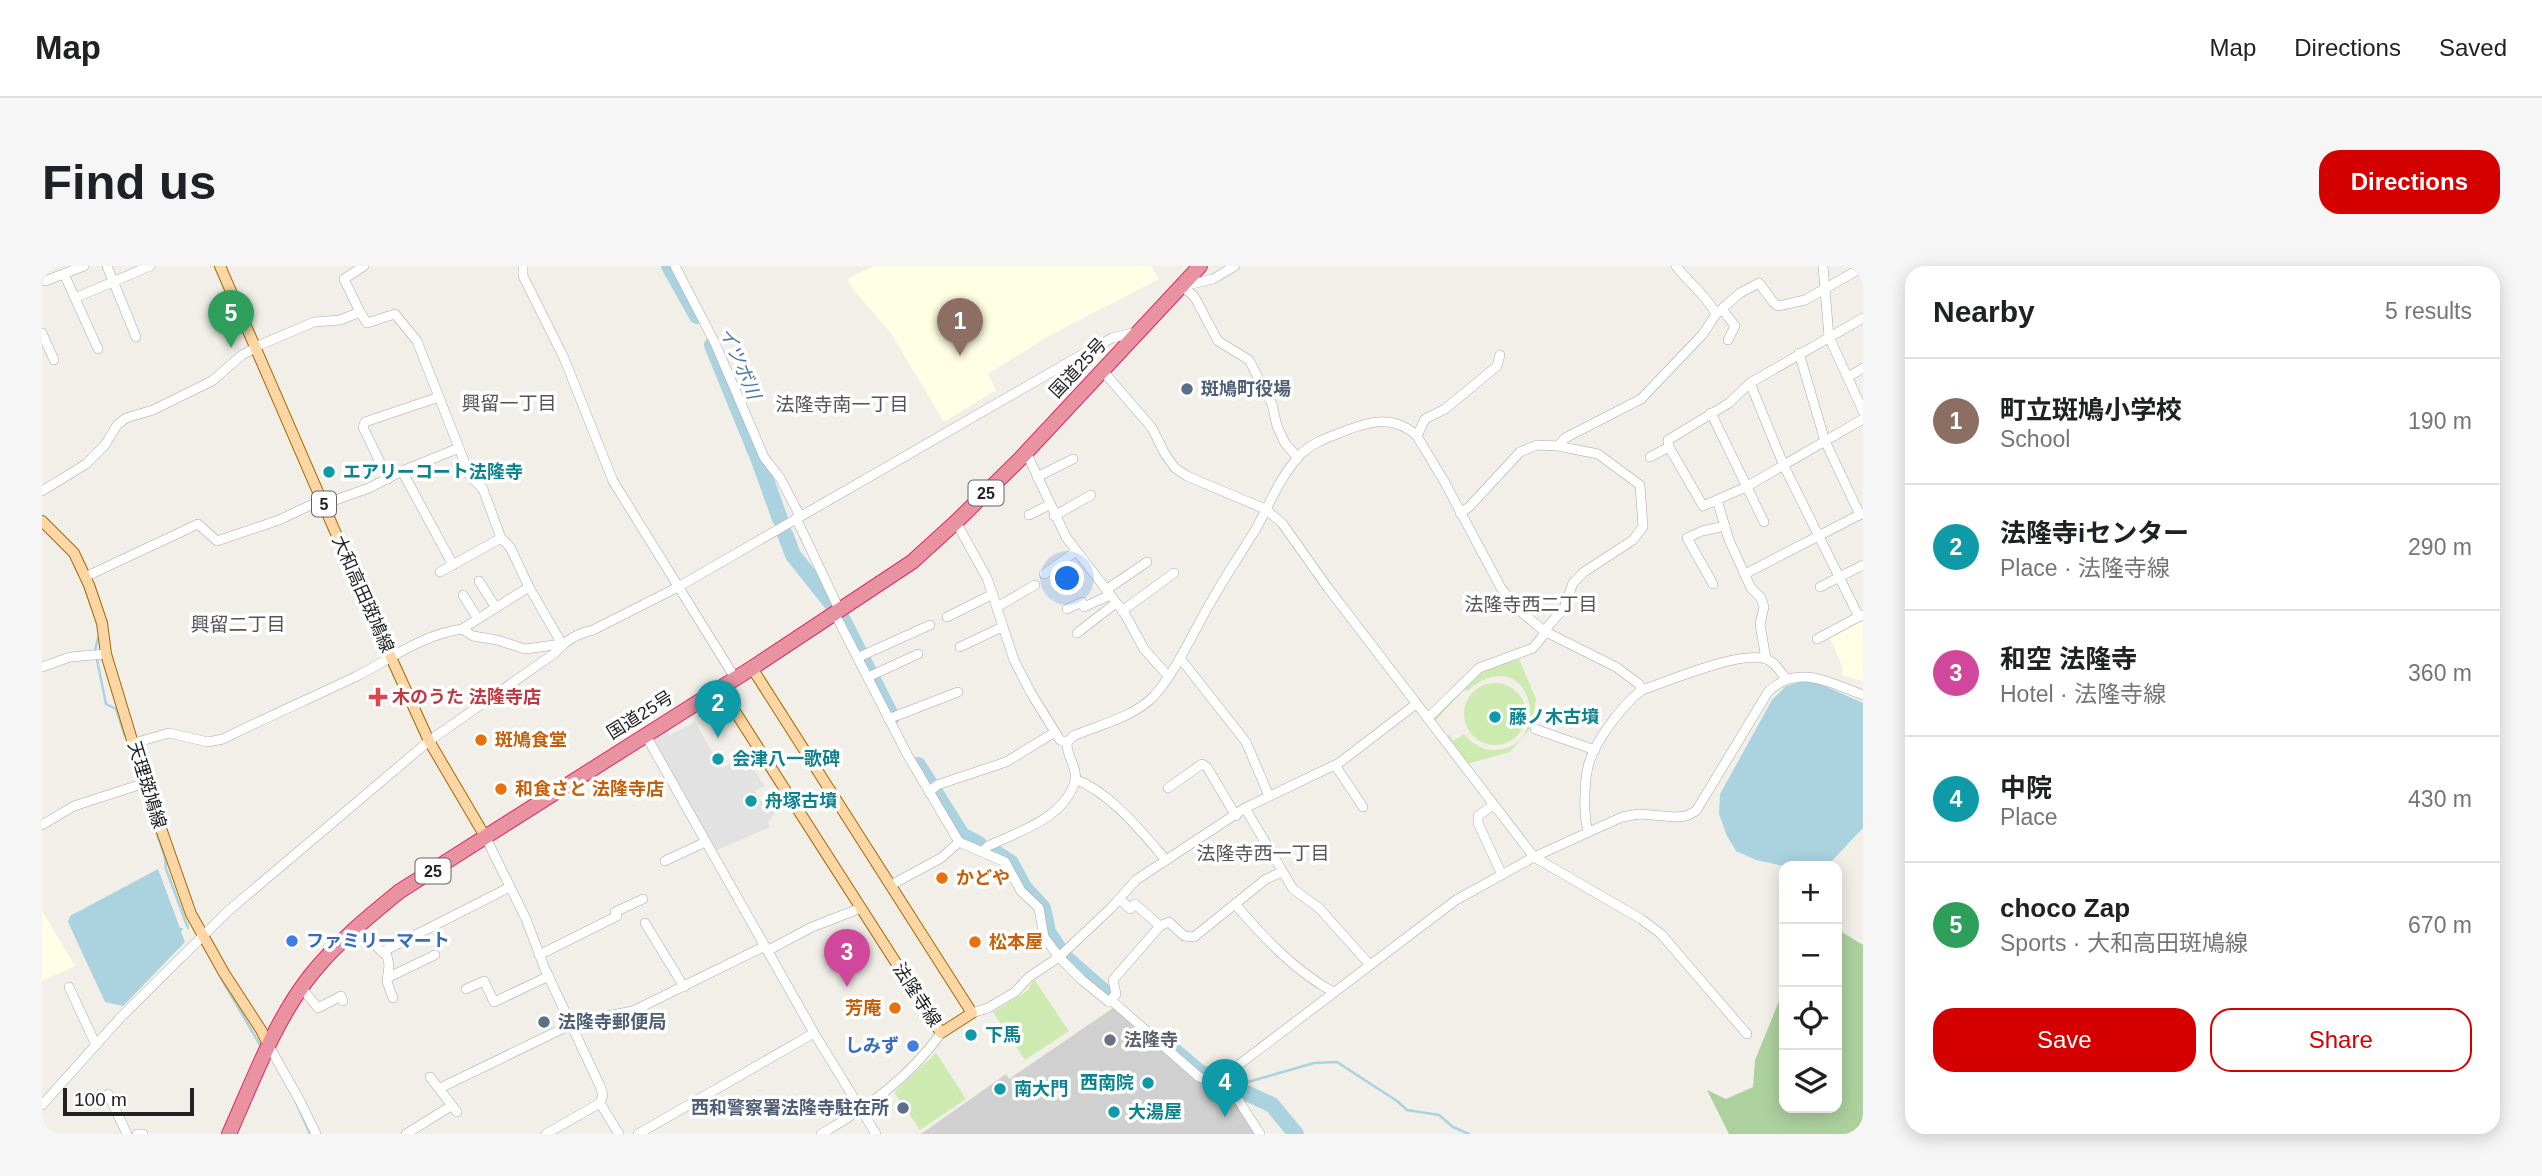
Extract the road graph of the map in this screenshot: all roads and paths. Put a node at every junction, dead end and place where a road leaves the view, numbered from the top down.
1 (85, 266) edge
2 (107, 266) edge
3 (149, 266) edge
4 (220, 266) edge
5 (364, 266) edge
6 (524, 266) edge
7 (675, 266) edge
8 (1200, 266) edge
9 (1235, 266) edge
10 (1676, 266) edge
11 (1824, 266) edge
12 (1863, 267) edge
13 (65, 271) edge
14 (42, 279) edge
15 (115, 282) junction
16 (1181, 286) junction
17 (1825, 289) junction
18 (75, 298) junction
19 (360, 312) junction
20 (1719, 312) junction
21 (1863, 318) edge
22 (1140, 331) junction
23 (42, 333) edge
24 (136, 337) dead end
25 (1829, 337) junction
26 (1728, 340) dead end
27 (255, 347) junction
28 (98, 349) dead end
29 (1799, 353) junction
30 (1500, 355) dead end
31 (54, 360) dead end
32 (1863, 369) edge
33 (1102, 371) junction
34 (1848, 377) junction
35 (1750, 383) junction
36 (439, 397) junction
37 (1863, 411) edge
38 (1711, 413) junction
39 (1863, 419) edge
40 (1416, 436) junction
41 (1825, 441) junction
42 (1558, 446) junction
43 (1669, 447) junction
44 (459, 448) junction
45 (1026, 452) junction
46 (1650, 457) dead end
47 (1298, 458) junction
48 (1073, 459) dead end
49 (1784, 466) junction
50 (402, 471) junction
51 (1037, 477) junction
52 (388, 479) junction
53 (1746, 487) junction
54 (42, 491) edge
55 (1091, 495) dead end
56 (1717, 500) junction
57 (324, 504) junction
58 (1049, 505) junction
59 (1265, 509) junction
60 (1460, 513) junction
61 (1861, 514) edge
62 (1029, 515) dead end
63 (1054, 516) junction
64 (798, 517) junction
65 (43, 522) edge
66 (956, 522) junction
67 (1764, 522) dead end
68 (1725, 526) junction
69 (1819, 537) junction
70 (502, 538) junction
71 (1075, 552) junction
72 (1146, 562) dead end
73 (453, 565) junction
74 (1863, 565) edge
75 (440, 572) dead end
76 (1174, 573) dead end
77 (1044, 574) dead end
78 (1745, 574) junction
79 (85, 577) junction
80 (1839, 578) junction
81 (479, 581) dead end
82 (1713, 584) dead end
83 (1035, 585) dead end
84 (529, 587) junction
85 (678, 587) junction
86 (1819, 587) dead end
87 (993, 594) junction
88 (463, 595) dead end
89 (1114, 600) junction
90 (997, 607) junction
91 (496, 608) junction
92 (1067, 609) dead end
93 (838, 612) junction
94 (1861, 616) edge
95 (947, 617) dead end
96 (478, 619) junction
97 (930, 625) dead end
98 (1002, 627) junction
99 (462, 629) junction
100 (1545, 631) junction
101 (1077, 633) dead end
102 (1817, 639) dead end
103 (562, 645) junction
104 (960, 647) dead end
105 (918, 653) dead end
106 (102, 654) junction
107 (862, 656) junction
108 (390, 657) junction
109 (1180, 658) junction
110 (1766, 659) junction
111 (42, 667) edge
112 (752, 668) junction
113 (871, 676) junction
114 (1167, 676) junction
115 (735, 678) junction
116 (1785, 678) junction
117 (720, 688) junction
118 (1642, 691) junction
119 (958, 692) dead end
120 (1863, 695) edge
121 (1416, 704) junction
122 (891, 718) junction
123 (1428, 718) junction
124 (1535, 729) dead end
125 (1055, 732) junction
126 (645, 734) junction
127 (429, 741) junction
128 (134, 743) junction
129 (1067, 743) junction
130 (1595, 750) junction
131 (1335, 765) junction
132 (1075, 779) junction
133 (142, 784) junction
134 (1168, 788) dead end
135 (931, 790) junction
136 (1269, 796) junction
137 (1493, 805) junction
138 (1363, 807) dead end
139 (1245, 808) junction
140 (1236, 816) junction
141 (42, 825) edge
142 (1588, 831) junction
143 (486, 838) junction
144 (705, 842) junction
145 (959, 842) junction
146 (983, 851) junction
147 (1534, 857) junction
148 (1166, 860) junction
149 (664, 861) dead end
150 (1282, 872) junction
151 (1502, 875) junction
152 (891, 885) junction
153 (510, 887) junction
154 (643, 899) dead end
155 (1119, 899) junction
156 (1235, 904) junction
157 (861, 908) junction
158 (645, 923) dead end
159 (1160, 926) junction
160 (356, 928) junction
161 (202, 934) junction
162 (766, 948) junction
163 (382, 952) junction
164 (435, 955) dead end
165 (539, 955) junction
166 (1059, 957) junction
167 (1370, 965) junction
168 (549, 976) junction
169 (387, 978) junction
170 (69, 987) dead end
171 (302, 988) junction
172 (684, 988) junction
173 (466, 989) dead end
174 (1333, 992) junction
175 (393, 998) dead end
176 (1111, 1000) junction
177 (343, 1001) dead end
178 (972, 1013) junction
179 (571, 1027) junction
180 (814, 1033) junction
181 (941, 1033) junction
182 (1747, 1034) dead end
183 (96, 1045) junction
184 (269, 1046) junction
185 (430, 1077) dead end
186 (1216, 1082) junction
187 (440, 1088) junction
188 (108, 1094) dead end
189 (600, 1103) junction
190 (42, 1105) edge
191 (862, 1110) junction
192 (127, 1134) edge
193 (137, 1134) edge
194 (143, 1134) edge
195 (229, 1134) edge
196 (316, 1134) edge
197 (406, 1134) edge
198 (546, 1134) edge
199 (619, 1134) edge
200 (638, 1134) edge
201 (821, 1134) edge
202 (876, 1134) edge
203 (1259, 1134) edge

1 - 13 street
2 - 15 street
3 - 15 street
4 - 27 main road, 大和高田斑鳩線 / 5
5 - 19 street
6 - 85 street
7 - 64 street
8 - 16 highway, 国道25号 / 25
9 - 16 street
10 - 20 street
11 - 17 street
12 - 17 street
13 - 14 street
13 - 18 street
15 - 18 street
15 - 24 street
16 - 22 highway, 国道25号 / 25
16 - 47 street
17 - 20 street
17 - 25 street
18 - 28 street
19 - 27 street
19 - 36 street
20 - 26 street
20 - 42 street
21 - 25 street
22 - 33 highway, 国道25号 / 25
22 - 64 street
23 - 31 street
25 - 29 street
25 - 34 street
27 - 54 street
27 - 57 main road, 大和高田斑鳩線 / 5
29 - 35 street
29 - 41 street
30 - 40 street
32 - 34 street
33 - 45 highway, 国道25号 / 25
33 - 59 street
34 - 37 street
35 - 38 street
35 - 49 street
36 - 44 street
36 - 52 street
38 - 43 street
38 - 53 street
39 - 41 street
40 - 47 street
40 - 60 street
41 - 49 street
41 - 61 street
42 - 60 street
42 - 100 street
43 - 46 street
43 - 56 street
44 - 50 street
44 - 70 street
45 - 51 street
45 - 66 highway, 国道25号 / 25
47 - 59 street
48 - 51 street
49 - 53 street
49 - 69 street
50 - 52 street
50 - 73 street
51 - 58 street
52 - 57 street
53 - 56 street
53 - 67 street
55 - 63 street
56 - 68 street
57 - 79 street
57 - 108 main road, 大和高田斑鳩線 / 5
58 - 62 street
58 - 63 street
59 - 109 street
59 - 121 street
60 - 100 street
61 - 69 street
63 - 71 street
64 - 85 street
64 - 93 street
65 - 79 main road, 天理斑鳩線
66 - 87 street
66 - 93 highway, 国道25号 / 25
68 - 78 street
68 - 82 street
69 - 78 street
69 - 80 street
70 - 73 street
70 - 84 street
71 - 77 street
71 - 89 street
72 - 89 street
73 - 75 street
74 - 80 street
76 - 89 street
78 - 110 street
79 - 106 main road, 天理斑鳩線
80 - 86 street
80 - 94 street
81 - 91 street
83 - 90 street
84 - 91 street
84 - 103 street
85 - 103 street
85 - 115 street
87 - 90 street
87 - 95 street
88 - 96 street
89 - 92 street
89 - 101 street
89 - 114 street
90 - 98 street
91 - 96 street
93 - 107 street
93 - 112 highway, 国道25号 / 25
94 - 102 street
96 - 99 street
97 - 107 street
98 - 104 street
98 - 125 street
99 - 103 street
99 - 108 street
100 - 118 street
100 - 123 street
103 - 127 street
105 - 113 street
106 - 111 street
106 - 128 main road, 天理斑鳩線
107 - 113 street
108 - 127 main road, 大和高田斑鳩線 / 5
108 - 128 street
109 - 114 street
109 - 136 street
110 - 116 street
110 - 118 street
112 - 115 highway, 国道25号 / 25
112 - 152 main road, 法隆寺線
113 - 122 street
114 - 129 street
115 - 117 highway, 国道25号 / 25
116 - 120 street
116 - 142 street
117 - 126 highway, 国道25号 / 25
117 - 157 main road, 法隆寺線
118 - 130 street
119 - 122 street
121 - 123 street
121 - 131 street
122 - 135 street
123 - 137 street
124 - 130 street
125 - 129 street
125 - 135 street
126 - 143 highway, 国道25号 / 25
126 - 144 street
127 - 143 main road, 大和高田斑鳩線 / 5
127 - 161 street
128 - 133 main road, 天理斑鳩線
129 - 132 street
130 - 142 street
131 - 136 street
131 - 138 street
132 - 146 street
132 - 148 street
133 - 141 street
133 - 161 main road, 天理斑鳩線
134 - 140 street
135 - 145 street
136 - 139 street
137 - 147 street
137 - 151 street
139 - 140 street
139 - 150 street
140 - 148 street
142 - 147 street
143 - 153 street
143 - 160 highway, 国道25号 / 25
144 - 149 street
144 - 162 street
145 - 146 street
145 - 152 street
146 - 166 street
147 - 151 street
147 - 182 street
148 - 155 street
150 - 156 street
150 - 167 street
151 - 167 street
152 - 178 main road, 法隆寺線
153 - 163 street
153 - 165 street
154 - 165 street
155 - 159 street
155 - 166 street
156 - 159 street
156 - 174 street
157 - 162 street
157 - 181 main road, 法隆寺線
158 - 172 street
159 - 176 street
160 - 163 street
160 - 171 highway, 国道25号 / 25
161 - 183 street
161 - 184 main road, 天理斑鳩線
162 - 172 street
162 - 180 street
163 - 169 street
164 - 169 street
165 - 168 street
166 - 176 street
166 - 178 street
167 - 174 street
168 - 173 street
168 - 179 street
169 - 175 street
170 - 183 street
171 - 177 street
171 - 184 highway, 国道25号 / 25
172 - 179 street
174 - 186 street
176 - 186 street
178 - 181 main road, 法隆寺線
179 - 187 street
179 - 189 street
180 - 191 street
180 - 200 street
181 - 191 street
183 - 190 street
184 - 195 highway, 国道25号 / 25
184 - 196 street
185 - 187 street
186 - 203 street
187 - 197 street
188 - 192 street
189 - 198 street
189 - 199 street
191 - 201 street
191 - 202 street
193 - 194 street

